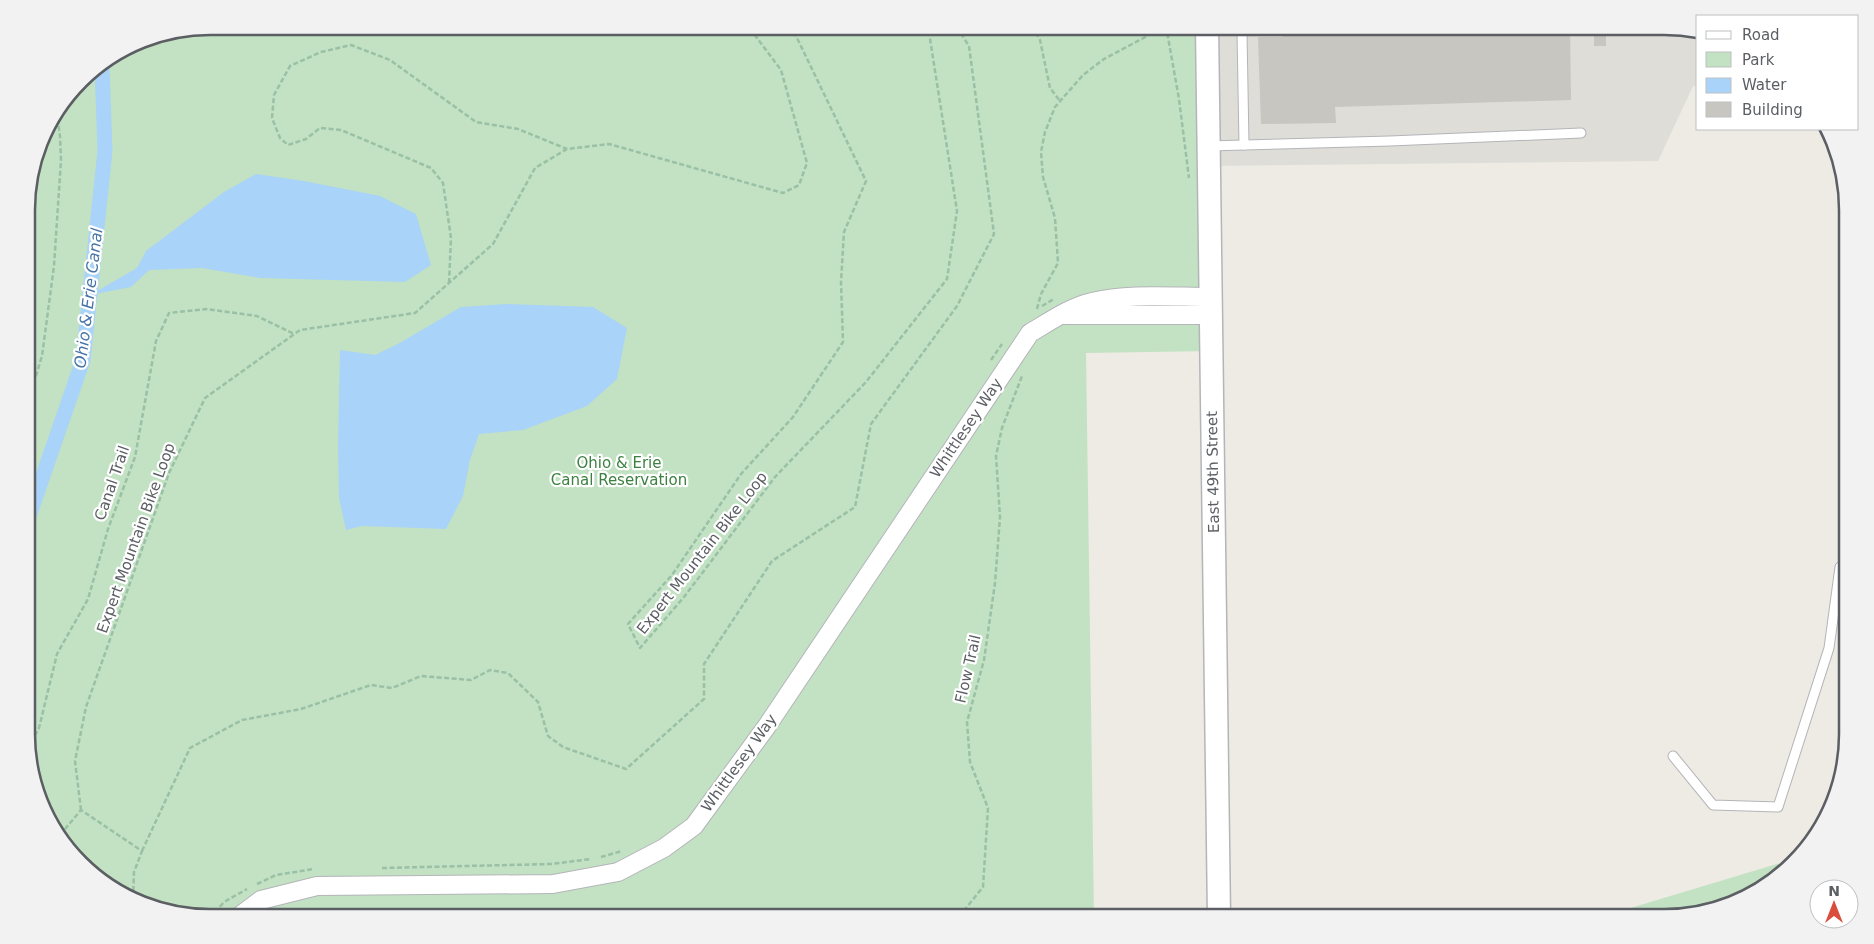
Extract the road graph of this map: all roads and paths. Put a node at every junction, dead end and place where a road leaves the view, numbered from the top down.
1 (755, 35) edge
2 (795, 35) edge
3 (929, 35) edge
4 (962, 35) edge
5 (1037, 35) edge
6 (1149, 35) edge
7 (1168, 35) edge
8 (1206, 35) edge
9 (1242, 35) edge
10 (1060, 101) junction
11 (58, 123) edge
12 (1581, 133) dead end
13 (1244, 145) junction
14 (1208, 146) junction
15 (567, 149) junction
16 (1189, 184) dead end
17 (449, 283) junction
18 (1058, 297) dead end
19 (1211, 306) junction
20 (1037, 309) junction
21 (1033, 312) dead end
22 (294, 335) junction
23 (1011, 346) junction
24 (990, 361) dead end
25 (35, 379) edge
26 (1839, 592) edge
27 (35, 736) edge
28 (1673, 756) dead end
29 (81, 810) junction
30 (64, 831) edge
31 (630, 848) dead end
32 (142, 851) junction
33 (373, 868) dead end
34 (314, 869) dead end
35 (262, 881) dead end
36 (133, 892) edge
37 (235, 896) dead end
38 (218, 909) edge
39 (249, 909) edge
40 (965, 909) edge
41 (1219, 909) edge

1 - 15 path, Expert Mountain Bike Loop
2 - 3 path, Expert Mountain Bike Loop
4 - 32 path
5 - 10 path
6 - 10 path
7 - 16 path
8 - 14 street, East 49th Street
9 - 13 lane
10 - 20 path
11 - 25 path
12 - 13 lane
13 - 14 lane
14 - 19 street, East 49th Street
15 - 17 path, Expert Mountain Bike Loop
15 - 17 path
17 - 22 path, Expert Mountain Bike Loop
18 - 20 path
19 - 23 street, Whittlesey Way
19 - 41 street, East 49th Street
20 - 21 path
22 - 27 path, Canal Trail
22 - 29 path, Expert Mountain Bike Loop
23 - 24 path
23 - 39 street, Whittlesey Way
23 - 40 path, Flow Trail
26 - 28 lane
29 - 30 path
29 - 32 path
31 - 33 path
32 - 36 path
34 - 35 path
37 - 38 path

